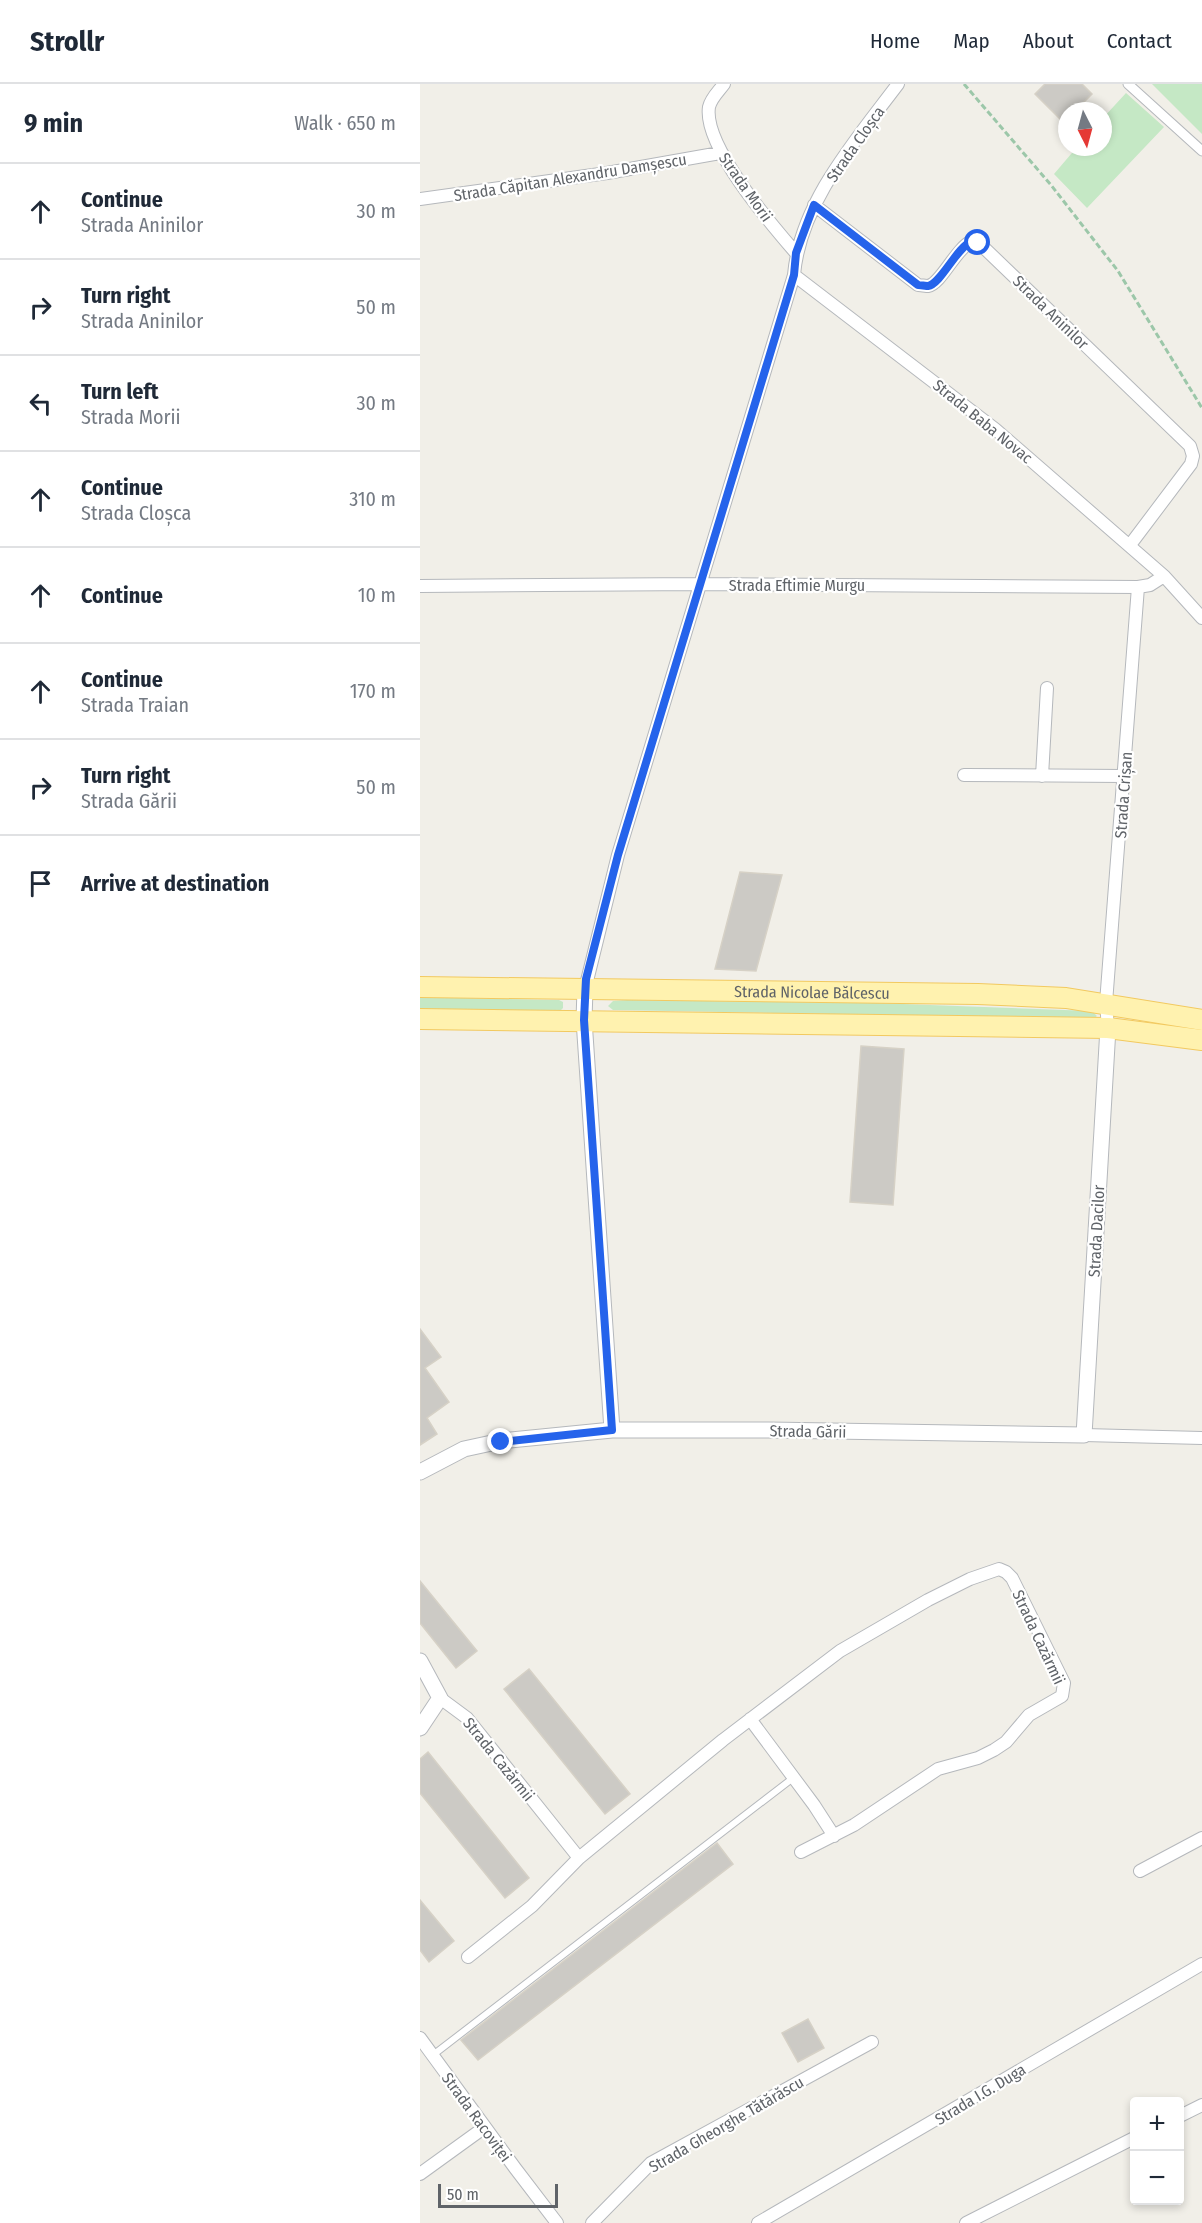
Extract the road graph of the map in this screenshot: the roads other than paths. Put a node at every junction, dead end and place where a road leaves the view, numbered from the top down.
1 (724, 84) edge
2 (898, 84) edge
3 (1128, 84) edge
4 (1202, 151) edge
5 (720, 153) junction
6 (420, 200) edge
7 (814, 205) junction
8 (796, 253) junction
9 (794, 275) junction
10 (1130, 544) junction
11 (1164, 576) junction
12 (701, 584) junction
13 (420, 586) edge
14 (1138, 587) junction
15 (1202, 618) edge
16 (1047, 688) dead end
17 (964, 775) dead end
18 (1042, 776) junction
19 (1124, 776) junction
20 (420, 987) edge
21 (585, 989) junction
22 (1106, 1003) junction
23 (420, 1019) edge
24 (584, 1020) junction
25 (1202, 1020) edge
26 (1108, 1028) junction
27 (1202, 1040) edge
28 (612, 1430) junction
29 (1084, 1435) junction
30 (1202, 1438) edge
31 (420, 1472) edge
32 (420, 1661) edge
33 (440, 1698) junction
34 (750, 1719) junction
35 (420, 1728) edge
36 (793, 1778) junction
37 (834, 1836) junction
38 (1202, 1838) edge
39 (801, 1852) dead end
40 (579, 1858) junction
41 (1140, 1872) dead end
42 (468, 1957) dead end
43 (1202, 1964) edge
44 (420, 2038) edge
45 (872, 2042) dead end
46 (432, 2055) junction
47 (1202, 2105) edge
48 (1184, 2114) edge
49 (485, 2127) junction
50 (1130, 2140) edge
51 (420, 2174) edge
52 (557, 2223) edge
53 (592, 2223) edge
54 (758, 2223) edge
55 (966, 2223) edge

1 - 5 street, Strada Morii
2 - 7 street, Strada Cloșca
3 - 4 street
5 - 6 street, Strada Căpitan Alexandru Damșescu
5 - 8 street, Strada Morii
7 - 8 street
7 - 10 street, Strada Aninilor
8 - 9 street
9 - 10 street, Strada Baba Novac
9 - 12 street
10 - 11 street, Strada Baba Novac
11 - 14 street
11 - 15 street, Strada Baba Novac
12 - 13 street, Strada Eftimie Murgu
12 - 14 street, Strada Eftimie Murgu
12 - 21 street
14 - 19 street, Strada Crișan
16 - 18 street
17 - 18 street
18 - 19 street
19 - 22 street, Strada Crișan
20 - 21 main road, Strada Nicolae Bălcescu
21 - 22 main road, Strada Nicolae Bălcescu
21 - 24 street
22 - 25 main road, Strada Nicolae Bălcescu
22 - 26 street, Strada Crișan
23 - 24 main road, Strada Nicolae Bălcescu
24 - 26 main road, Strada Nicolae Bălcescu
24 - 28 street
26 - 27 main road, Strada Nicolae Bălcescu
26 - 29 street, Strada Dacilor
28 - 29 street, Strada Gării
28 - 31 street, Strada Gării
29 - 30 street, Strada Gării
32 - 33 street, Strada Cazărmii
33 - 35 street
33 - 40 street, Strada Cazărmii
34 - 36 street
34 - 37 street, Strada Cazărmii
34 - 40 street, Strada Cazărmii
36 - 37 street
36 - 46 lane
37 - 39 street, Strada Cazărmii
38 - 41 street
40 - 42 street, Strada Cazărmii
43 - 54 street, Strada I.G. Duga
44 - 46 street, Strada Racoviței
45 - 53 street, Strada Gheorghe Tătărăscu
46 - 49 street, Strada Racoviței
47 - 48 street
49 - 51 street
49 - 52 street, Strada Racoviței
50 - 55 street

